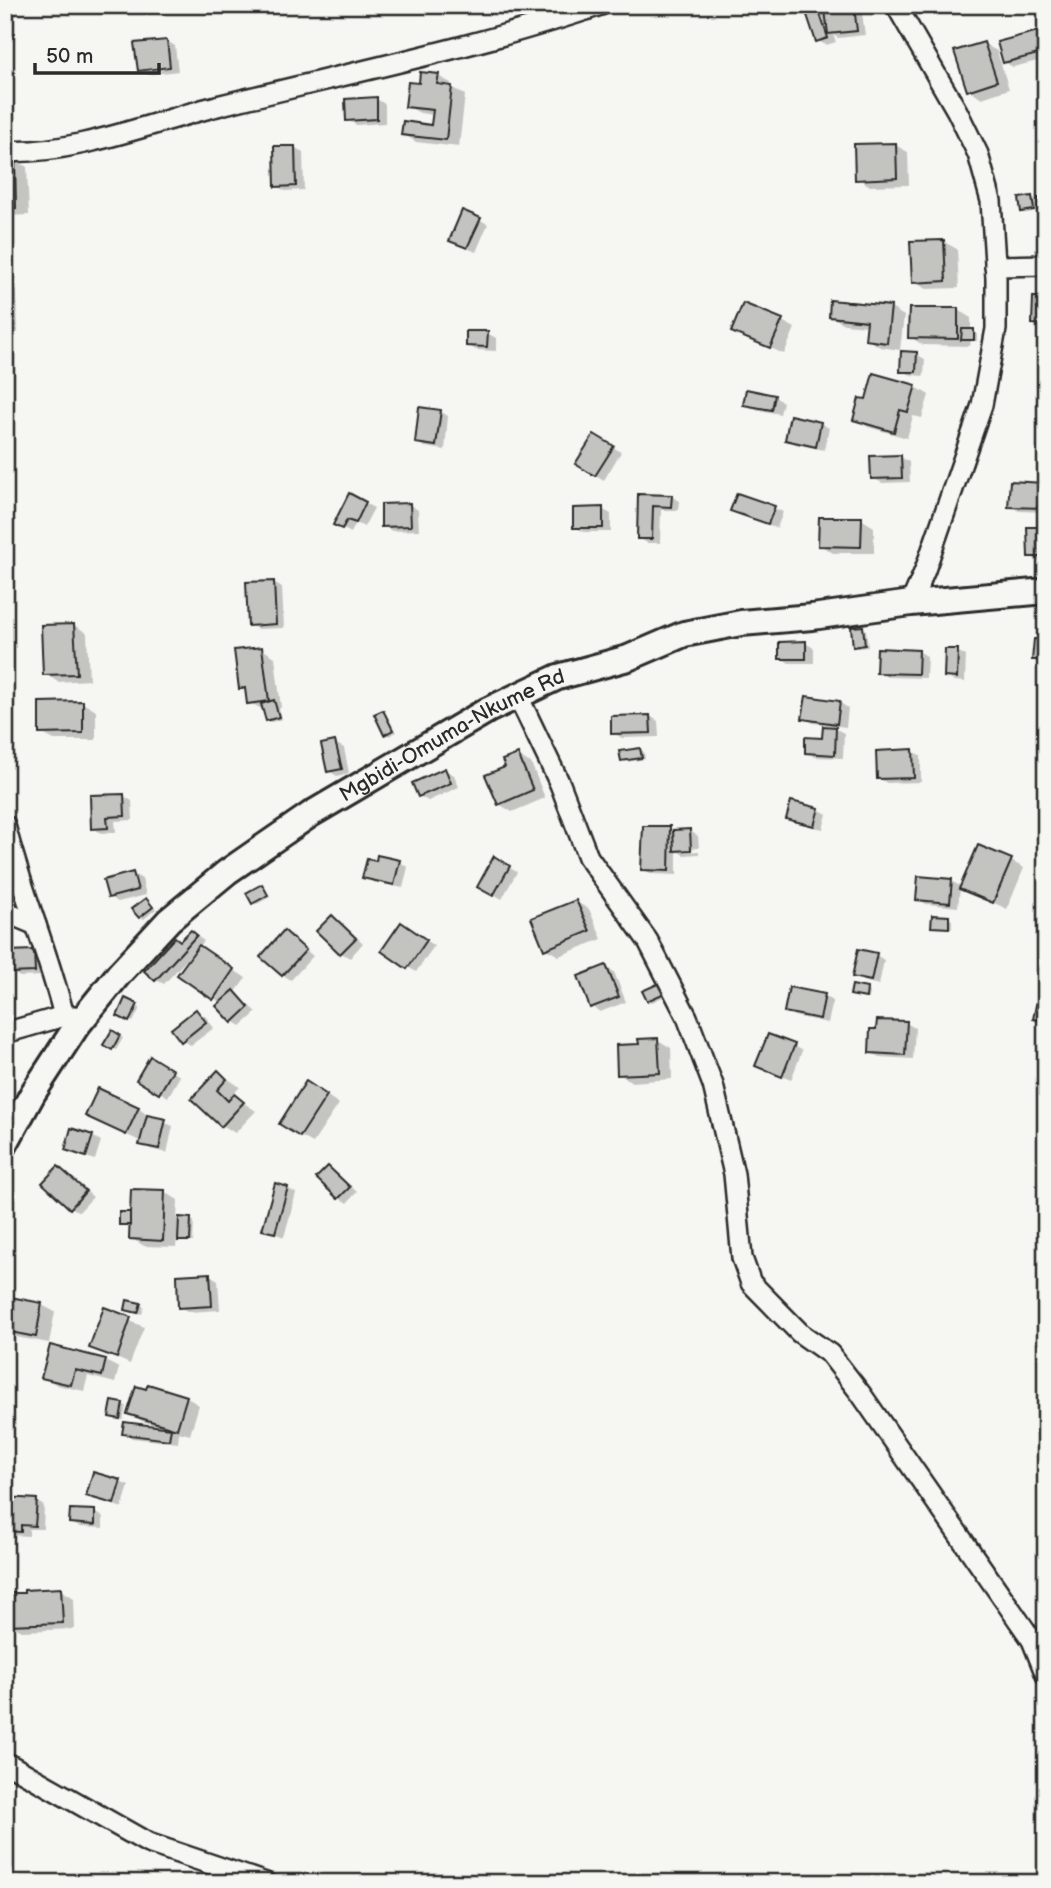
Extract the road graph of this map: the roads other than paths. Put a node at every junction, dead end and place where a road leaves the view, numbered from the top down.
1 (601, 5) edge
2 (896, 5) edge
3 (5, 151) edge
4 (1046, 265) edge
5 (995, 266) junction
6 (1046, 591) edge
7 (911, 603) junction
8 (518, 696) junction
9 (5, 825) edge
10 (5, 875) edge
11 (27, 899) junction
12 (5, 912) edge
13 (36, 925) junction
14 (74, 1016) junction
15 (5, 1033) edge
16 (5, 1144) edge
17 (1046, 1675) edge
18 (5, 1762) edge
19 (267, 1883) edge

1 - 3 street
2 - 5 street
4 - 5 street
5 - 7 street
6 - 7 street, Mgbidi-Omuma-Nkume Rd
7 - 8 street, Mgbidi-Omuma-Nkume Rd
8 - 14 street, Mgbidi-Omuma-Nkume Rd
8 - 17 street
9 - 11 street
10 - 11 street
11 - 13 street
12 - 13 street
13 - 14 street
14 - 15 street
14 - 16 street, Mgbidi-Omuma-Nkume Rd
18 - 19 street

